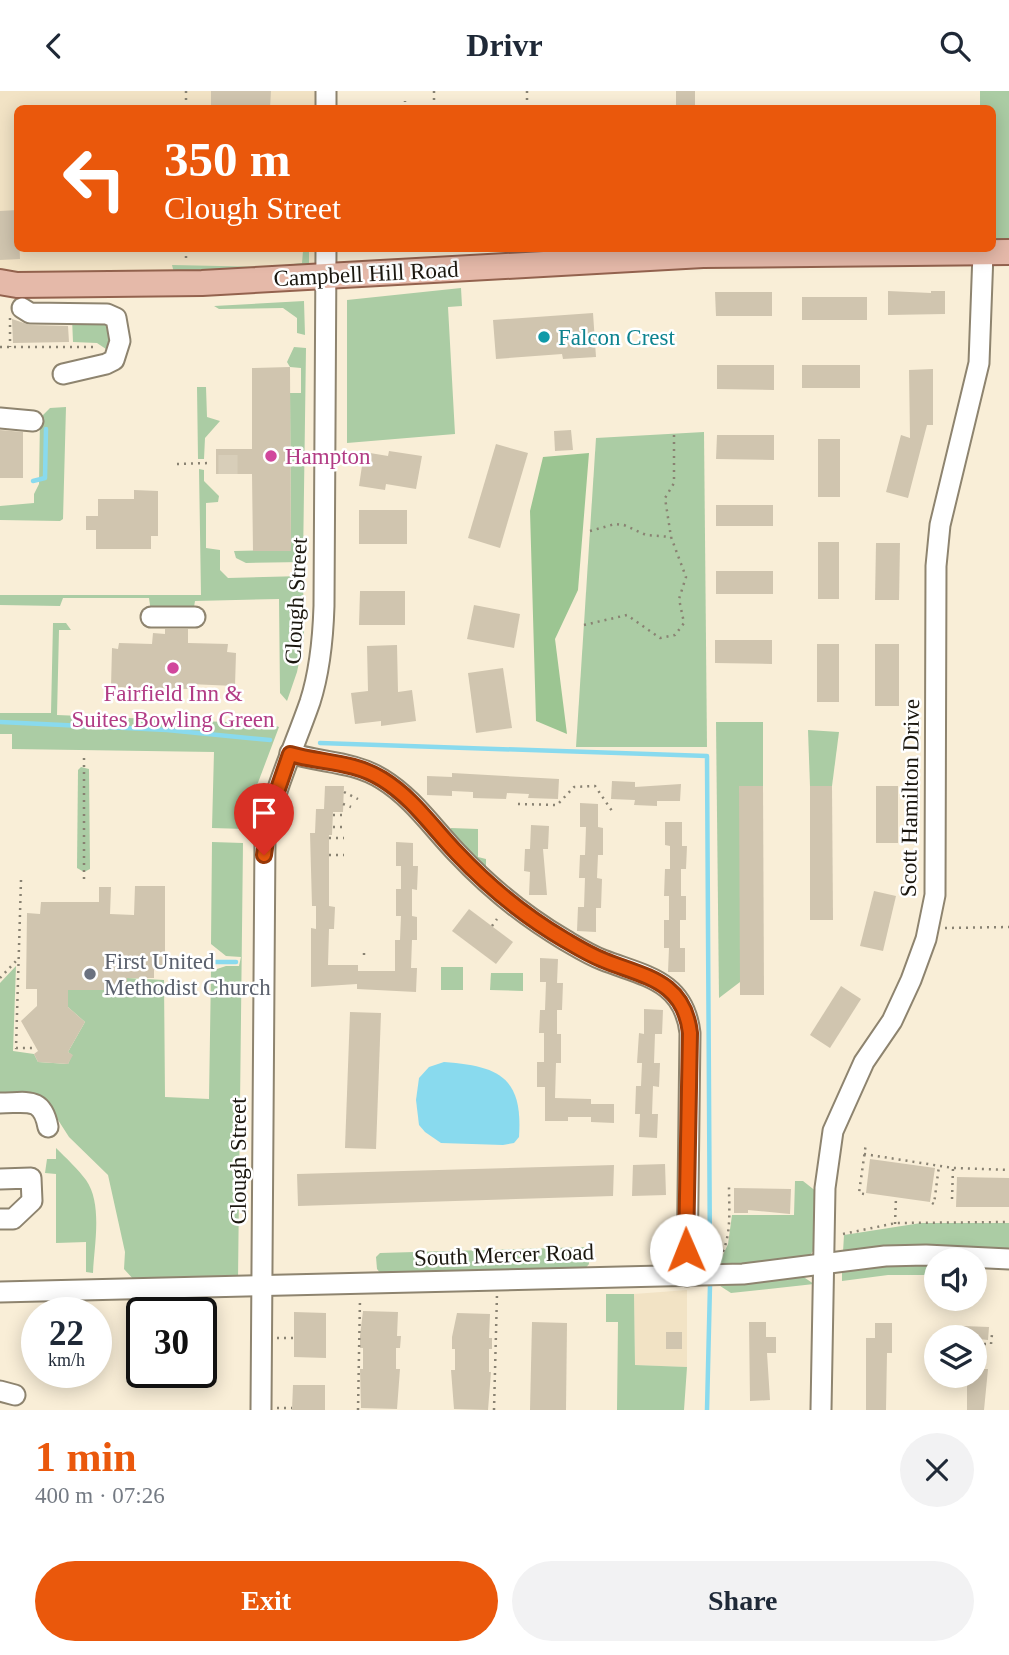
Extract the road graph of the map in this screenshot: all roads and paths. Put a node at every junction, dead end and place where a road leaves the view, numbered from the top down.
1 (435, 91) edge
2 (527, 91) edge
3 (405, 101) dead end
4 (435, 101) dead end
5 (527, 102) dead end
6 (405, 105) edge
7 (186, 252) edge
8 (326, 252) edge
9 (1009, 252) edge
10 (983, 253) junction
11 (186, 258) dead end
12 (326, 277) junction
13 (10, 295) edge
14 (0, 347) edge
15 (10, 347) junction
16 (93, 347) dead end
17 (63, 374) dead end
18 (0, 418) edge
19 (33, 421) dead end
20 (674, 433) dead end
21 (210, 463) dead end
22 (177, 464) dead end
23 (590, 531) dead end
24 (671, 537) junction
25 (151, 617) dead end
26 (195, 617) dead end
27 (584, 625) dead end
28 (290, 754) junction
29 (85, 758) dead end
30 (344, 792) dead end
31 (358, 799) dead end
32 (343, 804) dead end
33 (518, 804) dead end
34 (351, 807) dead end
35 (612, 811) dead end
36 (333, 815) dead end
37 (344, 815) dead end
38 (333, 827) dead end
39 (344, 827) dead end
40 (329, 838) dead end
41 (344, 838) dead end
42 (329, 855) dead end
43 (344, 855) dead end
44 (84, 879) dead end
45 (21, 880) dead end
46 (497, 919) dead end
47 (492, 926) dead end
48 (1009, 927) edge
49 (928, 930) junction
50 (18, 958) junction
51 (0, 978) edge
52 (36, 1048) dead end
53 (0, 1103) edge
54 (48, 1127) dead end
55 (866, 1143) dead end
56 (864, 1154) junction
57 (939, 1166) junction
58 (953, 1168) junction
59 (1009, 1170) edge
60 (0, 1179) edge
61 (729, 1186) dead end
62 (864, 1194) dead end
63 (896, 1197) dead end
64 (952, 1199) dead end
65 (932, 1203) dead end
66 (0, 1219) edge
67 (1009, 1222) edge
68 (895, 1224) junction
69 (842, 1243) dead end
70 (1009, 1259) edge
71 (824, 1265) junction
72 (718, 1275) junction
73 (687, 1276) junction
74 (262, 1285) junction
75 (0, 1292) edge
76 (497, 1292) dead end
77 (360, 1296) dead end
78 (992, 1334) dead end
79 (270, 1338) dead end
80 (294, 1338) dead end
81 (987, 1344) edge
82 (292, 1408) dead end
83 (265, 1409) edge
84 (358, 1410) edge
85 (494, 1410) edge
86 (821, 1410) edge

1 - 4 path
2 - 5 path
3 - 6 path
7 - 11 path
8 - 12 street, Clough Street
9 - 10 main road, Campbell Hill Road
10 - 12 main road, Campbell Hill Road
10 - 49 street, Scott Hamilton Drive
12 - 13 main road, Campbell Hill Road
12 - 28 street, Clough Street
13 - 15 path
13 - 17 street
14 - 15 path
15 - 16 path
18 - 19 street
20 - 24 path
21 - 22 path
23 - 24 path
24 - 27 path
25 - 26 street
28 - 73 street
28 - 74 street, Clough Street
29 - 44 path
30 - 31 path
32 - 34 path
33 - 35 path
36 - 37 path
38 - 39 path
40 - 41 path
42 - 43 path
45 - 50 path
46 - 47 path
48 - 49 path
49 - 71 street, Scott Hamilton Drive
50 - 51 path
50 - 52 path
53 - 54 street
55 - 56 path
56 - 57 path
56 - 62 path
57 - 58 path
57 - 65 path
58 - 59 path
58 - 64 path
60 - 66 street
61 - 72 path
63 - 68 path
67 - 68 path
68 - 69 path
70 - 71 street, South Mercer Road
71 - 72 street, South Mercer Road
71 - 86 street, Scott Hamilton Drive
72 - 73 street, South Mercer Road
73 - 74 street, South Mercer Road
74 - 75 street, South Mercer Road
74 - 83 street, Clough Street
76 - 85 path
77 - 84 path
78 - 81 path
79 - 80 path
82 - 83 path

